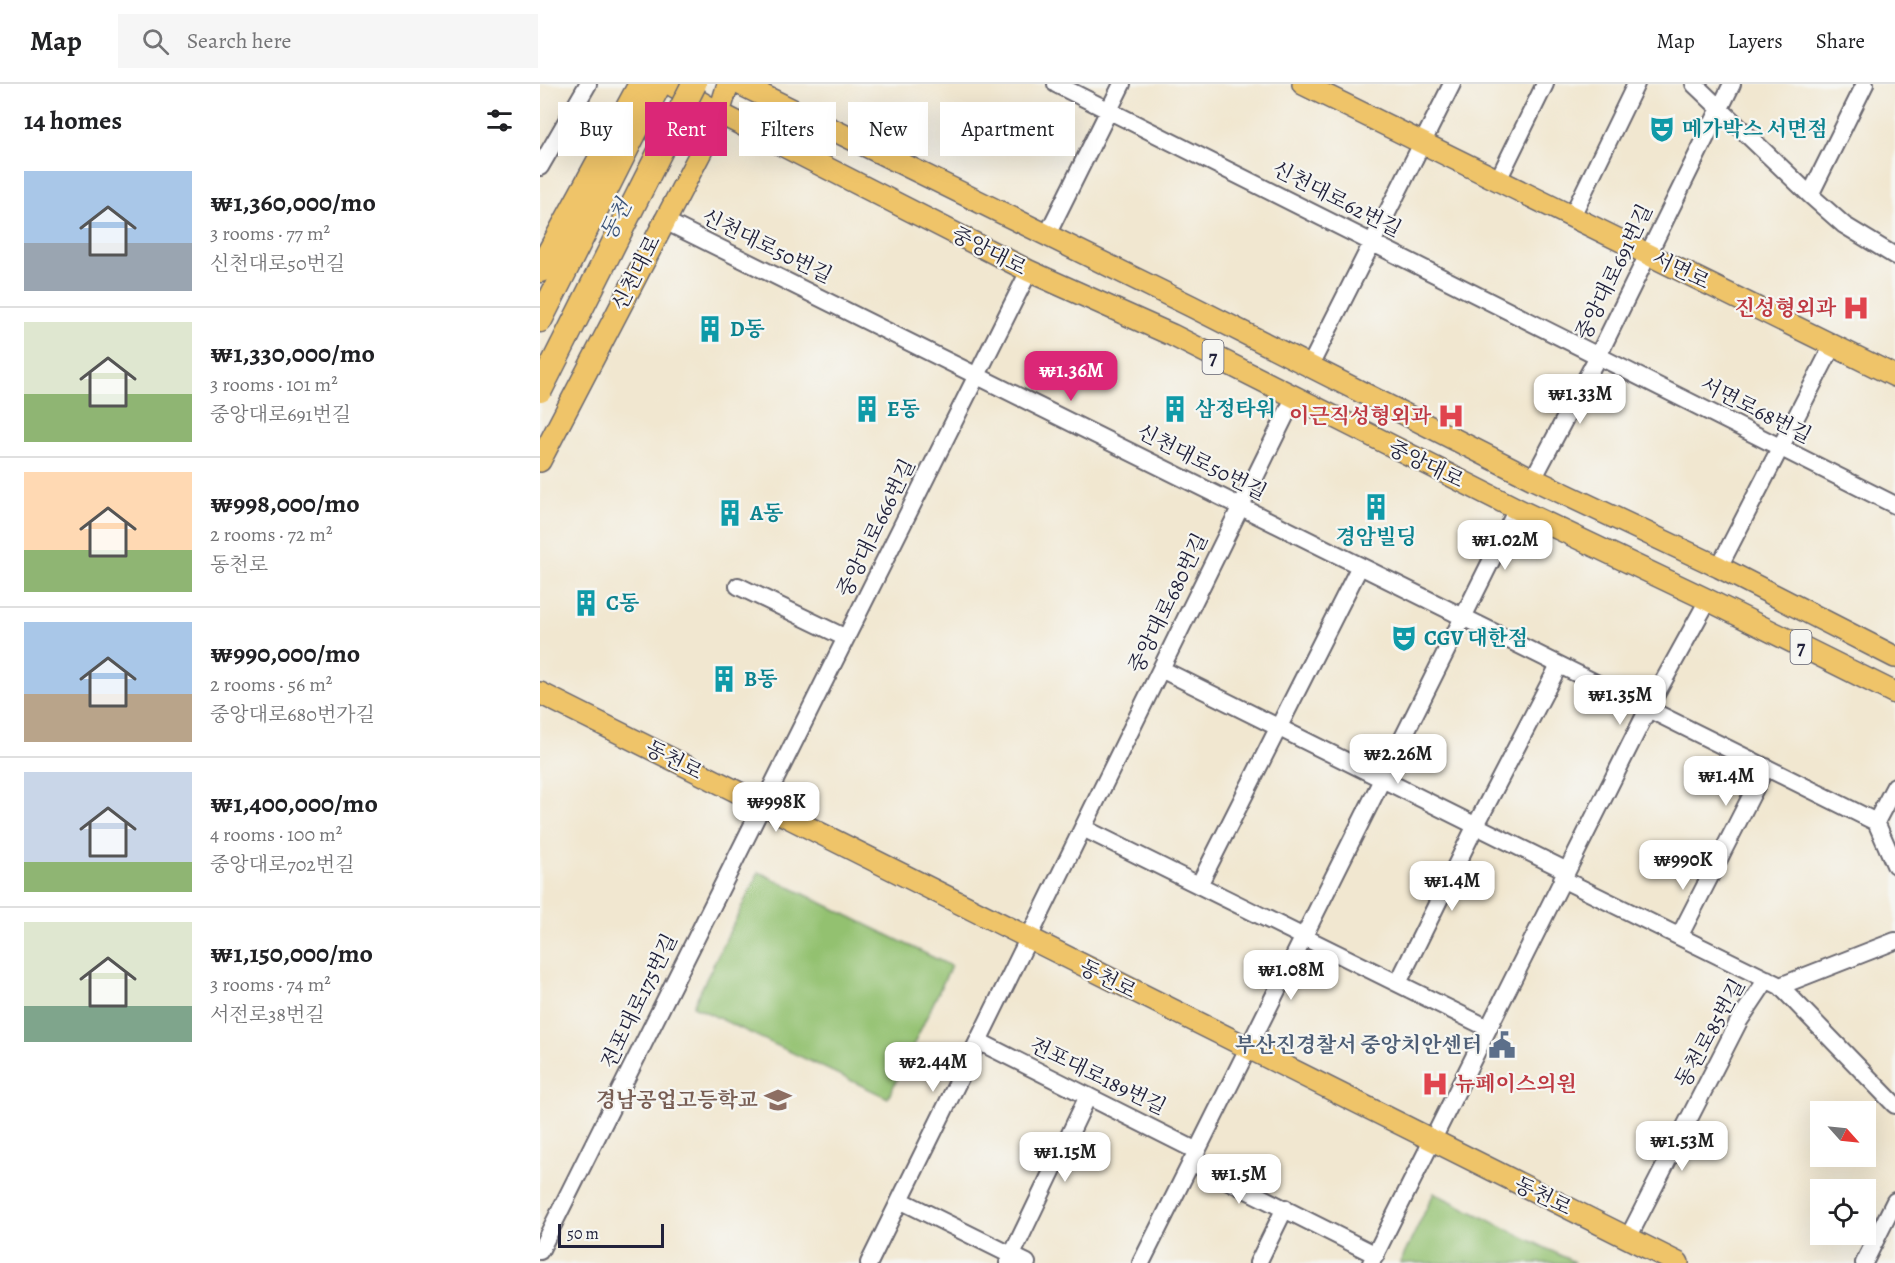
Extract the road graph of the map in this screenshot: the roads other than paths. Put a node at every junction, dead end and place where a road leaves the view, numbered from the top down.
1 (588, 84) edge
2 (641, 84) edge
3 (659, 84) edge
4 (670, 84) edge
5 (677, 84) edge
6 (694, 84) edge
7 (728, 84) edge
8 (740, 84) edge
9 (1056, 84) edge
10 (1122, 84) edge
11 (1303, 84) edge
12 (1452, 84) edge
13 (1545, 84) edge
14 (1636, 84) edge
15 (1694, 84) edge
16 (1732, 84) edge
17 (1864, 84) edge
18 (702, 102) edge
19 (722, 102) edge
20 (1720, 107) junction
21 (1109, 111) junction
22 (727, 116) edge
23 (1424, 143) junction
24 (698, 156) edge
25 (541, 164) edge
26 (1498, 180) junction
27 (1810, 195) junction
28 (1572, 216) junction
29 (663, 220) junction
30 (1047, 235) junction
31 (1373, 242) junction
32 (1894, 253) edge
33 (1648, 254) junction
34 (540, 270) edge
35 (1029, 271) junction
36 (540, 320) edge
37 (1833, 345) junction
38 (540, 356) edge
39 (1598, 356) junction
40 (1310, 366) junction
41 (977, 375) junction
42 (1895, 376) edge
43 (540, 390) edge
44 (1294, 398) junction
45 (1781, 447) junction
46 (540, 460) edge
47 (1533, 479) junction
48 (1895, 505) edge
49 (1241, 507) junction
50 (1517, 509) junction
51 (1360, 566) junction
52 (1719, 567) junction
53 (738, 586) dead end
54 (1708, 600) junction
55 (1462, 618) junction
56 (846, 638) junction
57 (1895, 657) edge
58 (1559, 665) junction
59 (1161, 669) junction
60 (540, 693) edge
61 (1895, 693) edge
62 (1648, 709) junction
63 (1279, 727) junction
64 (1766, 767) junction
65 (1382, 779) junction
66 (1895, 786) edge
67 (762, 804) junction
68 (1876, 822) junction
69 (1476, 825) junction
70 (1083, 828) junction
71 (1895, 866) edge
72 (1564, 875) junction
73 (1199, 885) junction
74 (1680, 935) junction
75 (1303, 937) junction
76 (1029, 938) junction
77 (1895, 941) edge
78 (1773, 982) junction
79 (1398, 983) junction
80 (1488, 1028) junction
81 (978, 1041) junction
82 (1248, 1049) junction
83 (1088, 1096) junction
84 (1895, 1106) edge
85 (1432, 1141) junction
86 (1194, 1156) junction
87 (900, 1200) junction
88 (1895, 1201) edge
89 (1285, 1208) junction
90 (1628, 1238) junction
91 (540, 1251) edge
92 (1010, 1259) edge
93 (1373, 1259) edge
94 (1675, 1262) edge
95 (869, 1263) edge
96 (1027, 1263) edge
97 (1141, 1263) edge
98 (1258, 1263) edge
99 (1864, 1263) edge

1 - 25 street
2 - 34 highway
3 - 36 highway
4 - 18 main road, 중앙대로 / 7
5 - 38 highway
6 - 43 highway, bridge
7 - 19 main road, 신천대로
8 - 30 main road, 중앙대로 / 7
9 - 21 street, 신천대로62번길
10 - 21 street
11 - 23 main road, 서면로
12 - 23 street
13 - 26 street
14 - 28 street
15 - 20 street
16 - 20 street, 중앙대로691번길
17 - 27 street
20 - 27 street
20 - 33 street, 중앙대로691번길
21 - 30 street
21 - 31 street, 신천대로62번길
22 - 35 main road, 중앙대로 / 7
23 - 26 main road, 서면로
23 - 31 street
24 - 29 main road, 신천대로
26 - 28 main road, 서면로
27 - 32 street
28 - 33 main road, 서면로
29 - 41 street, 신천대로50번길
29 - 46 main road, 신천대로
30 - 40 main road, 중앙대로 / 7
31 - 39 street, 신천대로62번길
31 - 40 street
33 - 37 main road, 서면로
33 - 39 street, 중앙대로691번길
35 - 41 street, 중앙대로666번길
35 - 44 main road, 중앙대로 / 7
37 - 42 main road, 서면로
37 - 45 street
39 - 45 street, 서면로68번길
39 - 47 street, 중앙대로691번길
40 - 47 main road, 중앙대로 / 7
41 - 49 street, 신천대로50번길
41 - 56 street, 중앙대로666번길
44 - 49 street, 중앙대로680번길
44 - 50 main road, 중앙대로 / 7
45 - 48 street, 서면로68번길
45 - 52 street
47 - 52 main road, 중앙대로 / 7
49 - 51 street, 신천대로50번길
49 - 59 street, 중앙대로680번길
50 - 54 main road, 중앙대로 / 7
50 - 55 street
51 - 55 street, 신천대로50번길
51 - 63 street
52 - 57 main road, 중앙대로 / 7
53 - 56 street
54 - 61 main road, 중앙대로 / 7
54 - 62 street
55 - 58 street, 신천대로50번길
55 - 65 street
56 - 67 street, 중앙대로666번길
58 - 62 street, 신천대로50번길
58 - 69 street
59 - 63 street
59 - 70 street, 중앙대로680번길
60 - 67 main road, 동천로
62 - 64 street, 신천대로50번길
62 - 72 street
63 - 65 street
63 - 73 street
64 - 68 street, 신천대로50번길
64 - 74 street
65 - 69 street
65 - 75 street
66 - 68 street
67 - 76 main road, 동천로
67 - 91 street, 전포대로175번길
68 - 71 street
69 - 72 street
69 - 79 street
70 - 73 street
70 - 76 street, 중앙대로680번길
72 - 74 street
72 - 80 street
73 - 75 street
74 - 78 street
75 - 79 street
75 - 82 street
76 - 81 street
76 - 82 main road, 동천로
77 - 78 street, 동천로85번길
78 - 84 street
78 - 90 street, 동천로85번길
79 - 80 street
80 - 85 street
81 - 83 street, 전포대로189번길
81 - 87 street
82 - 85 main road, 동천로
82 - 86 street
83 - 86 street, 전포대로189번길
83 - 92 street
85 - 90 main road, 동천로
85 - 93 street
86 - 89 street, 전포대로189번길
86 - 97 street
87 - 92 street
87 - 95 street
88 - 99 street
89 - 93 street, 전포대로189번길
89 - 98 street
90 - 94 main road, 동천로
92 - 96 street

